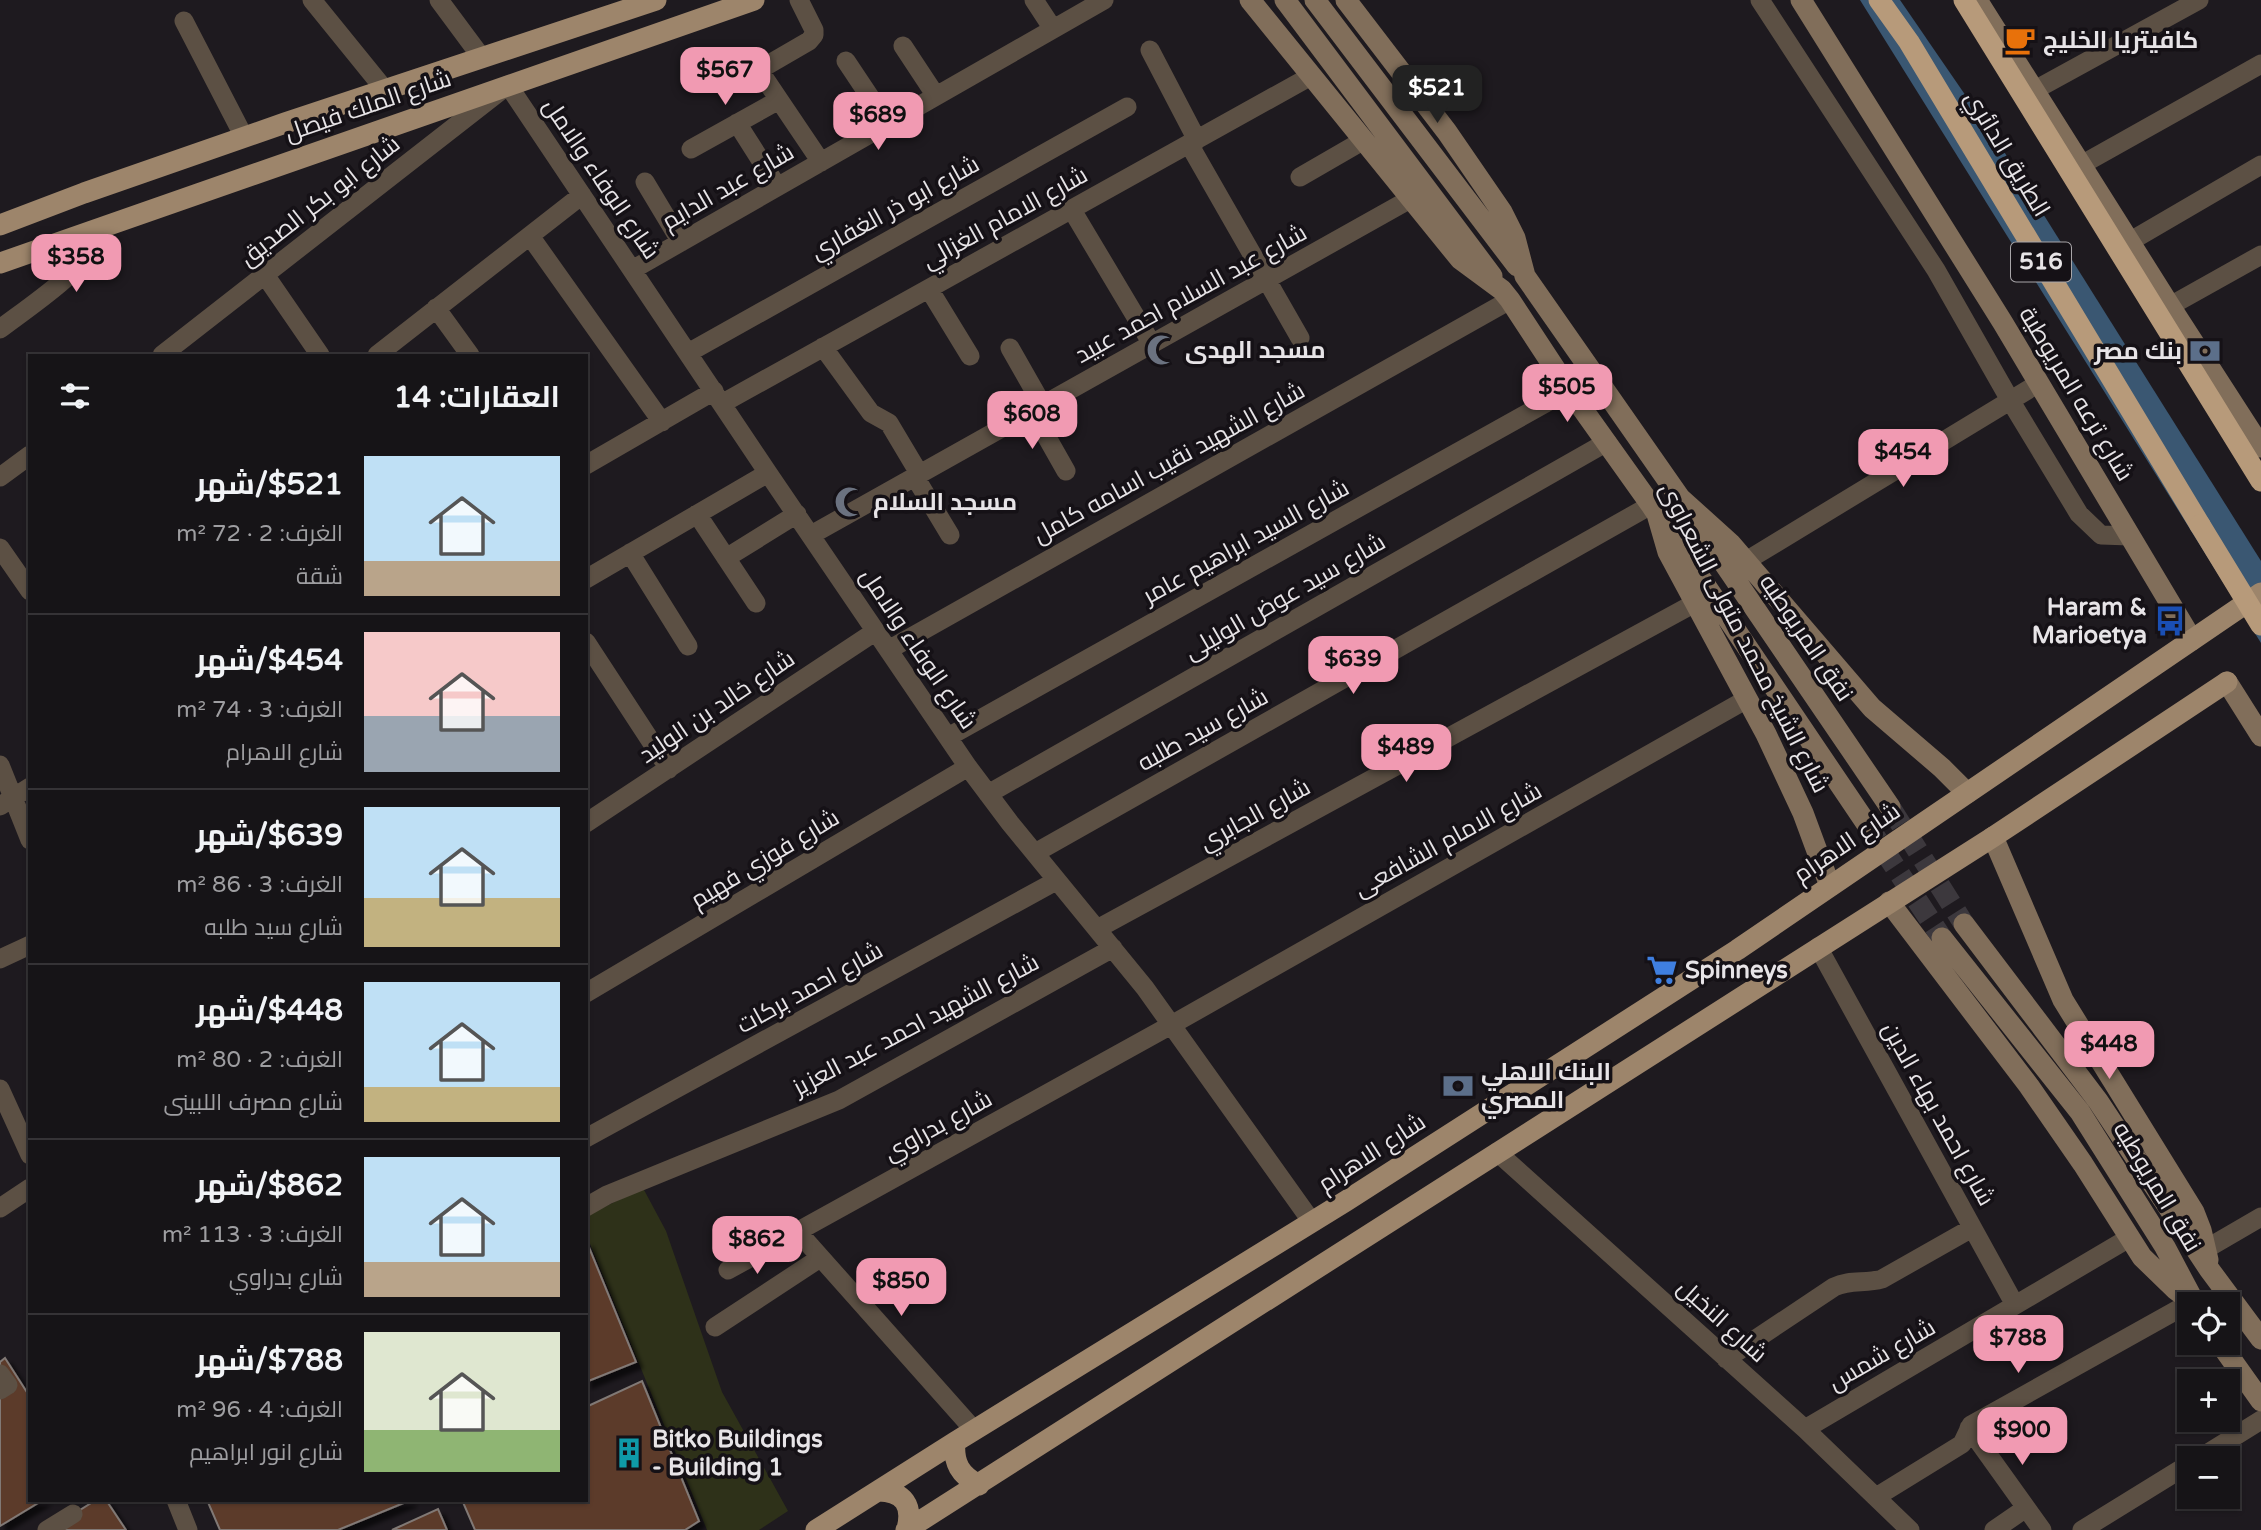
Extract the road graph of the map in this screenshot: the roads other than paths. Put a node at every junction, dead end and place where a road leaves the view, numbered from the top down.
1 (312, 0) edge
2 (439, 0) edge
3 (656, 0) edge
4 (754, 0) edge
5 (799, 0) edge
6 (1034, 0) edge
7 (1104, 0) edge
8 (1250, 0) edge
9 (1285, 0) edge
10 (1315, 0) edge
11 (1346, 0) edge
12 (1760, 0) edge
13 (1801, 0) edge
14 (1879, 0) edge
15 (1964, 0) edge
16 (1977, 0) edge
17 (2199, 0) edge
18 (184, 21) dead end
19 (1053, 29) junction
20 (903, 46) dead end
21 (1150, 50) dead end
22 (482, 58) junction
23 (846, 61) dead end
24 (2261, 64) edge
25 (1311, 76) junction
26 (508, 85) junction
27 (385, 90) junction
28 (2033, 91) junction
29 (936, 96) junction
30 (779, 100) junction
31 (1127, 107) dead end
32 (737, 123) junction
33 (888, 124) junction
34 (244, 137) junction
35 (1364, 140) junction
36 (1193, 142) junction
37 (691, 149) dead end
38 (821, 162) junction
39 (2081, 165) junction
40 (2261, 165) edge
41 (1300, 177) dead end
42 (645, 182) dead end
43 (777, 186) junction
44 (84, 193) junction
45 (582, 195) junction
46 (1412, 198) junction
47 (1072, 209) junction
48 (4, 224) edge
49 (90, 231) junction
50 (530, 236) junction
51 (681, 242) junction
52 (2129, 242) junction
53 (2261, 254) edge
54 (8, 260) edge
55 (632, 270) junction
56 (265, 275) junction
57 (1525, 276) junction
58 (1265, 280) junction
59 (929, 289) junction
60 (1506, 295) junction
61 (2169, 306) junction
62 (436, 308) junction
63 (0, 329) edge
64 (1300, 338) dead end
65 (1152, 344) junction
66 (823, 347) junction
67 (1010, 348) dead end
68 (173, 352) edge
69 (688, 353) junction
70 (319, 354) edge
71 (378, 354) edge
72 (469, 354) edge
73 (970, 356) dead end
74 (2039, 383) junction
75 (1569, 390) junction
76 (719, 397) junction
77 (2010, 400) junction
78 (1038, 408) junction
79 (662, 422) junction
80 (1607, 442) junction
81 (2261, 447) edge
82 (28, 456) edge
83 (588, 464) edge
84 (1066, 471) dead end
85 (768, 473) junction
86 (917, 476) junction
87 (0, 477) edge
88 (2261, 481) edge
89 (1679, 498) junction
90 (1654, 509) junction
91 (696, 514) junction
92 (797, 514) junction
93 (811, 535) junction
94 (950, 535) dead end
95 (2130, 536) junction
96 (0, 548) edge
97 (630, 553) junction
98 (726, 558) junction
99 (1746, 561) junction
100 (588, 578) edge
101 (28, 588) edge
102 (2261, 593) edge
103 (756, 603) dead end
104 (1695, 603) junction
105 (2261, 625) edge
106 (876, 631) junction
107 (2192, 640) junction
108 (588, 645) edge
109 (688, 646) dead end
110 (890, 649) junction
111 (1747, 699) junction
112 (2261, 736) edge
113 (948, 737) junction
114 (0, 765) edge
115 (968, 766) junction
116 (669, 769) junction
117 (28, 788) edge
118 (988, 793) junction
119 (1967, 793) junction
120 (6, 802) edge
121 (1890, 807) tunnel mouth
122 (588, 822) edge
123 (1866, 823) tunnel mouth
124 (28, 837) edge
125 (1993, 837) junction
126 (1035, 853) junction
127 (1056, 881) junction
128 (1830, 886) junction
129 (1889, 902) junction
130 (1964, 924) tunnel mouth
131 (1097, 929) junction
132 (1942, 938) tunnel mouth
133 (28, 947) edge
134 (1818, 947) junction
135 (1112, 948) junction
136 (0, 959) edge
137 (588, 992) edge
138 (1173, 1024) junction
139 (0, 1089) edge
140 (588, 1137) edge
141 (28, 1151) edge
142 (1497, 1152) junction
143 (28, 1189) edge
144 (588, 1206) edge
145 (0, 1208) edge
146 (2261, 1217) edge
147 (1312, 1222) junction
148 (1972, 1228) junction
149 (798, 1232) junction
150 (2129, 1238) junction
151 (820, 1258) junction
152 (2207, 1259) junction
153 (728, 1270) dead end
154 (2179, 1292) edge
155 (2188, 1292) edge
156 (2015, 1305) junction
157 (2177, 1312) edge
158 (715, 1327) dead end
159 (2261, 1339) edge
160 (2228, 1355) edge
161 (1727, 1359) junction
162 (2261, 1401) edge
163 (2261, 1420) edge
164 (1969, 1428) junction
165 (1805, 1429) junction
166 (974, 1430) junction
167 (955, 1442) junction
168 (2219, 1446) edge
169 (2177, 1471) edge
170 (979, 1485) junction
171 (879, 1491) junction
172 (1876, 1497) junction
173 (177, 1502) edge
174 (2026, 1508) junction
175 (73, 1514) dead end
176 (47, 1530) edge
177 (188, 1530) edge
178 (816, 1530) edge
179 (906, 1530) edge
180 (1910, 1530) edge
181 (1994, 1530) edge
182 (2042, 1530) edge
183 (2082, 1530) edge

1 - 27 street
2 - 22 street
3 - 22 main road, شارع الملك فيصل
4 - 26 main road, شارع الملك فيصل
5 - 30 street
6 - 19 street
7 - 19 street, شارع عبد الدايم
8 - 25 main road, شارع الشيخ محمد متولى الشعراوى
9 - 60 main road
10 - 57 main road
11 - 57 main road, شارع الشيخ محمد متولى الشعراوى
12 - 77 street
13 - 74 main road, شارع ترعه المريوطية
14 - 105 highway, الطريق الدائري / 516, bridge
15 - 88 highway, الطريق الدائري / 516
16 - 28 main road
17 - 28 street
18 - 34 street
19 - 29 street, شارع عبد الدايم
20 - 29 street
21 - 36 street
22 - 27 main road, شارع الملك فيصل
23 - 33 street
24 - 39 street
25 - 35 main road, شارع الشيخ محمد متولى الشعراوى
25 - 36 street, شارع الامام الغزالي
26 - 45 street, شارع الوفاء والامل
26 - 49 main road, شارع الملك فيصل
26 - 56 street, شارع ابو بكر الصديق
27 - 34 main road, شارع الملك فيصل
28 - 39 main road
29 - 33 street, شارع عبد الدايم
30 - 32 street
30 - 38 street
31 - 69 street, شارع ابو ذر الغفاري
32 - 37 street
32 - 43 street
33 - 38 street, شارع عبد الدايم
34 - 44 main road, شارع الملك فيصل
35 - 41 street
35 - 46 main road, شارع الشيخ محمد متولى الشعراوى
36 - 47 street, شارع الامام الغزالي
36 - 58 street
38 - 43 street, شارع عبد الدايم
39 - 52 main road
40 - 52 street
42 - 51 street
43 - 51 street, شارع عبد الدايم
44 - 48 main road, شارع الملك فيصل
44 - 49 main road
45 - 50 street
45 - 55 street, شارع الوفاء والامل
46 - 58 street, شارع عبد السلام احمد عبيد
46 - 60 main road, شارع الشيخ محمد متولى الشعراوى
47 - 59 street, شارع الامام الغزالي
47 - 65 street
48 - 54 main road
49 - 54 main road, شارع الملك فيصل
49 - 63 street
50 - 62 street
50 - 79 street
51 - 55 street, شارع عبد الدايم
52 - 61 main road
53 - 61 street
55 - 69 street, شارع الوفاء والامل
56 - 68 street, شارع ابو بكر الصديق
56 - 70 street
57 - 89 main road, شارع الشيخ محمد متولى الشعراوى
58 - 64 street
58 - 65 street, شارع عبد السلام احمد عبيد
59 - 66 street, شارع الامام الغزالي
59 - 73 street
60 - 75 main road, شارع الشيخ محمد متولى الشعراوى
60 - 110 street, شارع الشهيد نقيب اسامه كامل
61 - 81 main road
62 - 71 street
62 - 72 street
65 - 78 street, شارع عبد السلام احمد عبيد
66 - 76 street, شارع الامام الغزالي
66 - 86 street
67 - 78 street
69 - 76 street, شارع الوفاء والامل
74 - 77 street
74 - 95 main road, شارع ترعه المريوطية
75 - 80 main road, شارع الشيخ محمد متولى الشعراوى
75 - 113 street, شارع السيد ابراهيم عامر
76 - 79 street, شارع الامام الغزالي
76 - 85 street, شارع الوفاء والامل
77 - 95 street
77 - 99 street
78 - 84 street
78 - 86 street, شارع عبد السلام احمد عبيد
79 - 83 street, شارع الامام الغزالي
80 - 90 main road, شارع الشيخ محمد متولى الشعراوى
80 - 118 street, شارع سيد عوض الوليلى
82 - 87 street
85 - 91 street
85 - 92 street, شارع الوفاء والامل
86 - 93 street, شارع عبد السلام احمد عبيد
86 - 94 street
89 - 99 main road, شارع الشيخ محمد متولى الشعراوى
89 - 121 main road, نفق المريوطيه
90 - 104 main road, شارع الشيخ محمد متولى الشعراوى
90 - 123 main road
90 - 126 street, شارع سيد طلبه
91 - 97 street
91 - 98 street
92 - 93 street, شارع الوفاء والامل
92 - 98 street
93 - 106 street, شارع الوفاء والامل
95 - 107 main road, شارع ترعه المريوطية
96 - 101 street
97 - 100 street
97 - 109 street
98 - 103 street
99 - 119 main road, شارع الشيخ محمد متولى الشعراوى
102 - 107 main road, شارع الاهرام
104 - 111 main road, شارع الشيخ محمد متولى الشعراوى
104 - 131 street, شارع الجابري
106 - 110 street, شارع الوفاء والامل
106 - 116 street, شارع خالد بن الوليد
107 - 119 main road, شارع الاهرام
108 - 116 street
110 - 113 street, شارع الوفاء والامل
111 - 128 main road, شارع الشيخ محمد متولى الشعراوى
111 - 138 street, شارع الامام الشافعى
112 - 125 main road
113 - 115 street, شارع الوفاء والامل
114 - 120 street
115 - 118 street, شارع الوفاء والامل
115 - 137 street, شارع فوزي فهيم
116 - 122 street, شارع خالد بن الوليد
117 - 120 street
118 - 126 street, شارع الوفاء والامل
119 - 128 main road, شارع الاهرام
120 - 124 street
125 - 129 main road
125 - 152 main road
126 - 127 street, شارع الوفاء والامل
127 - 131 street, شارع الوفاء والامل
127 - 140 street, شارع احمد بركات
128 - 147 main road, شارع الاهرام
129 - 134 main road
129 - 150 main road
130 - 152 main road, نفق المريوطيه
131 - 135 street, شارع الوفاء والامل
132 - 155 main road, نفق المريوطيه
133 - 136 street
134 - 142 main road
134 - 148 street, شارع احمد بهاء الدين
135 - 138 street, شارع الوفاء والامل
135 - 144 street, شارع الشهيد احمد عبد العزيز
138 - 147 street, شارع الوفاء والامل
138 - 149 street, شارع بدراوي
139 - 141 street
142 - 161 street, شارع النخيل
142 - 170 main road
143 - 145 street
146 - 152 street
147 - 166 main road, شارع الاهرام
148 - 156 street, شارع احمد بهاء الدين
148 - 161 street
149 - 151 street
149 - 153 street, شارع بدراوي
150 - 154 main road
150 - 156 street, شارع شمس
151 - 158 street
151 - 166 street
152 - 159 main road, نفق المريوطيه
156 - 165 street, شارع شمس
157 - 164 street
160 - 162 main road
161 - 165 street, شارع النخيل
163 - 168 street
164 - 172 street
164 - 174 street
165 - 172 street, شارع النخيل
166 - 167 main road, شارع الاهرام
167 - 170 main road
167 - 171 main road, شارع الاهرام
169 - 183 street
170 - 179 main road
171 - 178 main road, شارع الاهرام
171 - 179 main road
172 - 180 street, شارع النخيل
173 - 177 street
174 - 181 street
174 - 182 street
175 - 176 street

